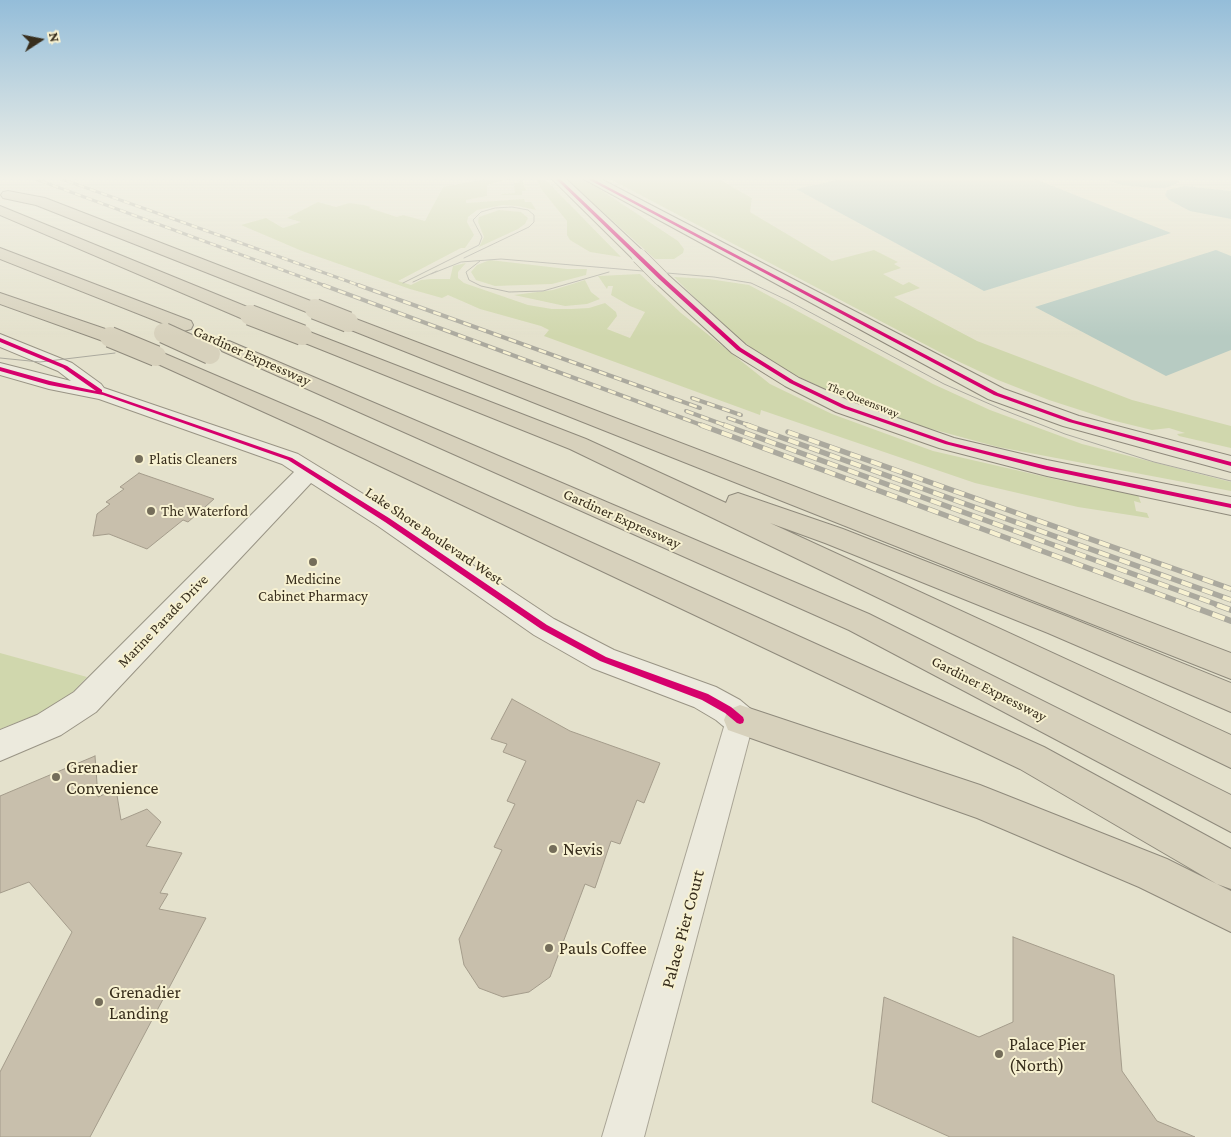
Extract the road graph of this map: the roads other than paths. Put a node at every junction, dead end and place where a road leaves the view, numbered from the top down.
1 (48, 230) edge
2 (114, 230) edge
3 (612, 230) edge
4 (686, 230) edge
5 (0, 253) edge
6 (55, 293) dead end
7 (0, 298) edge
8 (0, 340) edge
9 (160, 345) junction
10 (220, 350) junction
11 (0, 369) edge
12 (104, 394) junction
13 (578, 444) junction
14 (1231, 464) edge
15 (308, 471) junction
16 (1231, 506) edge
17 (1231, 666) edge
18 (1231, 698) edge
19 (740, 720) junction
20 (0, 746) edge
21 (1231, 752) edge
22 (1231, 814) edge
23 (1231, 870) edge
24 (1231, 912) edge
25 (623, 1137) edge

1 - 13 highway, bridge
2 - 17 highway, bridge
3 - 16 main road, The Queensway, bridge
4 - 14 main road
5 - 10 highway, Gardiner Expressway
6 - 9 highway
7 - 9 highway, bridge
8 - 12 main road, Lake Shore Boulevard West
9 - 10 highway, bridge
9 - 23 highway
10 - 22 highway, Gardiner Expressway
11 - 12 main road, Lake Shore Boulevard West
12 - 15 main road, Lake Shore Boulevard West
13 - 18 highway
13 - 21 highway
15 - 19 main road, Lake Shore Boulevard West
15 - 20 main road, Marine Parade Drive
19 - 24 highway
19 - 25 street, Palace Pier Court

